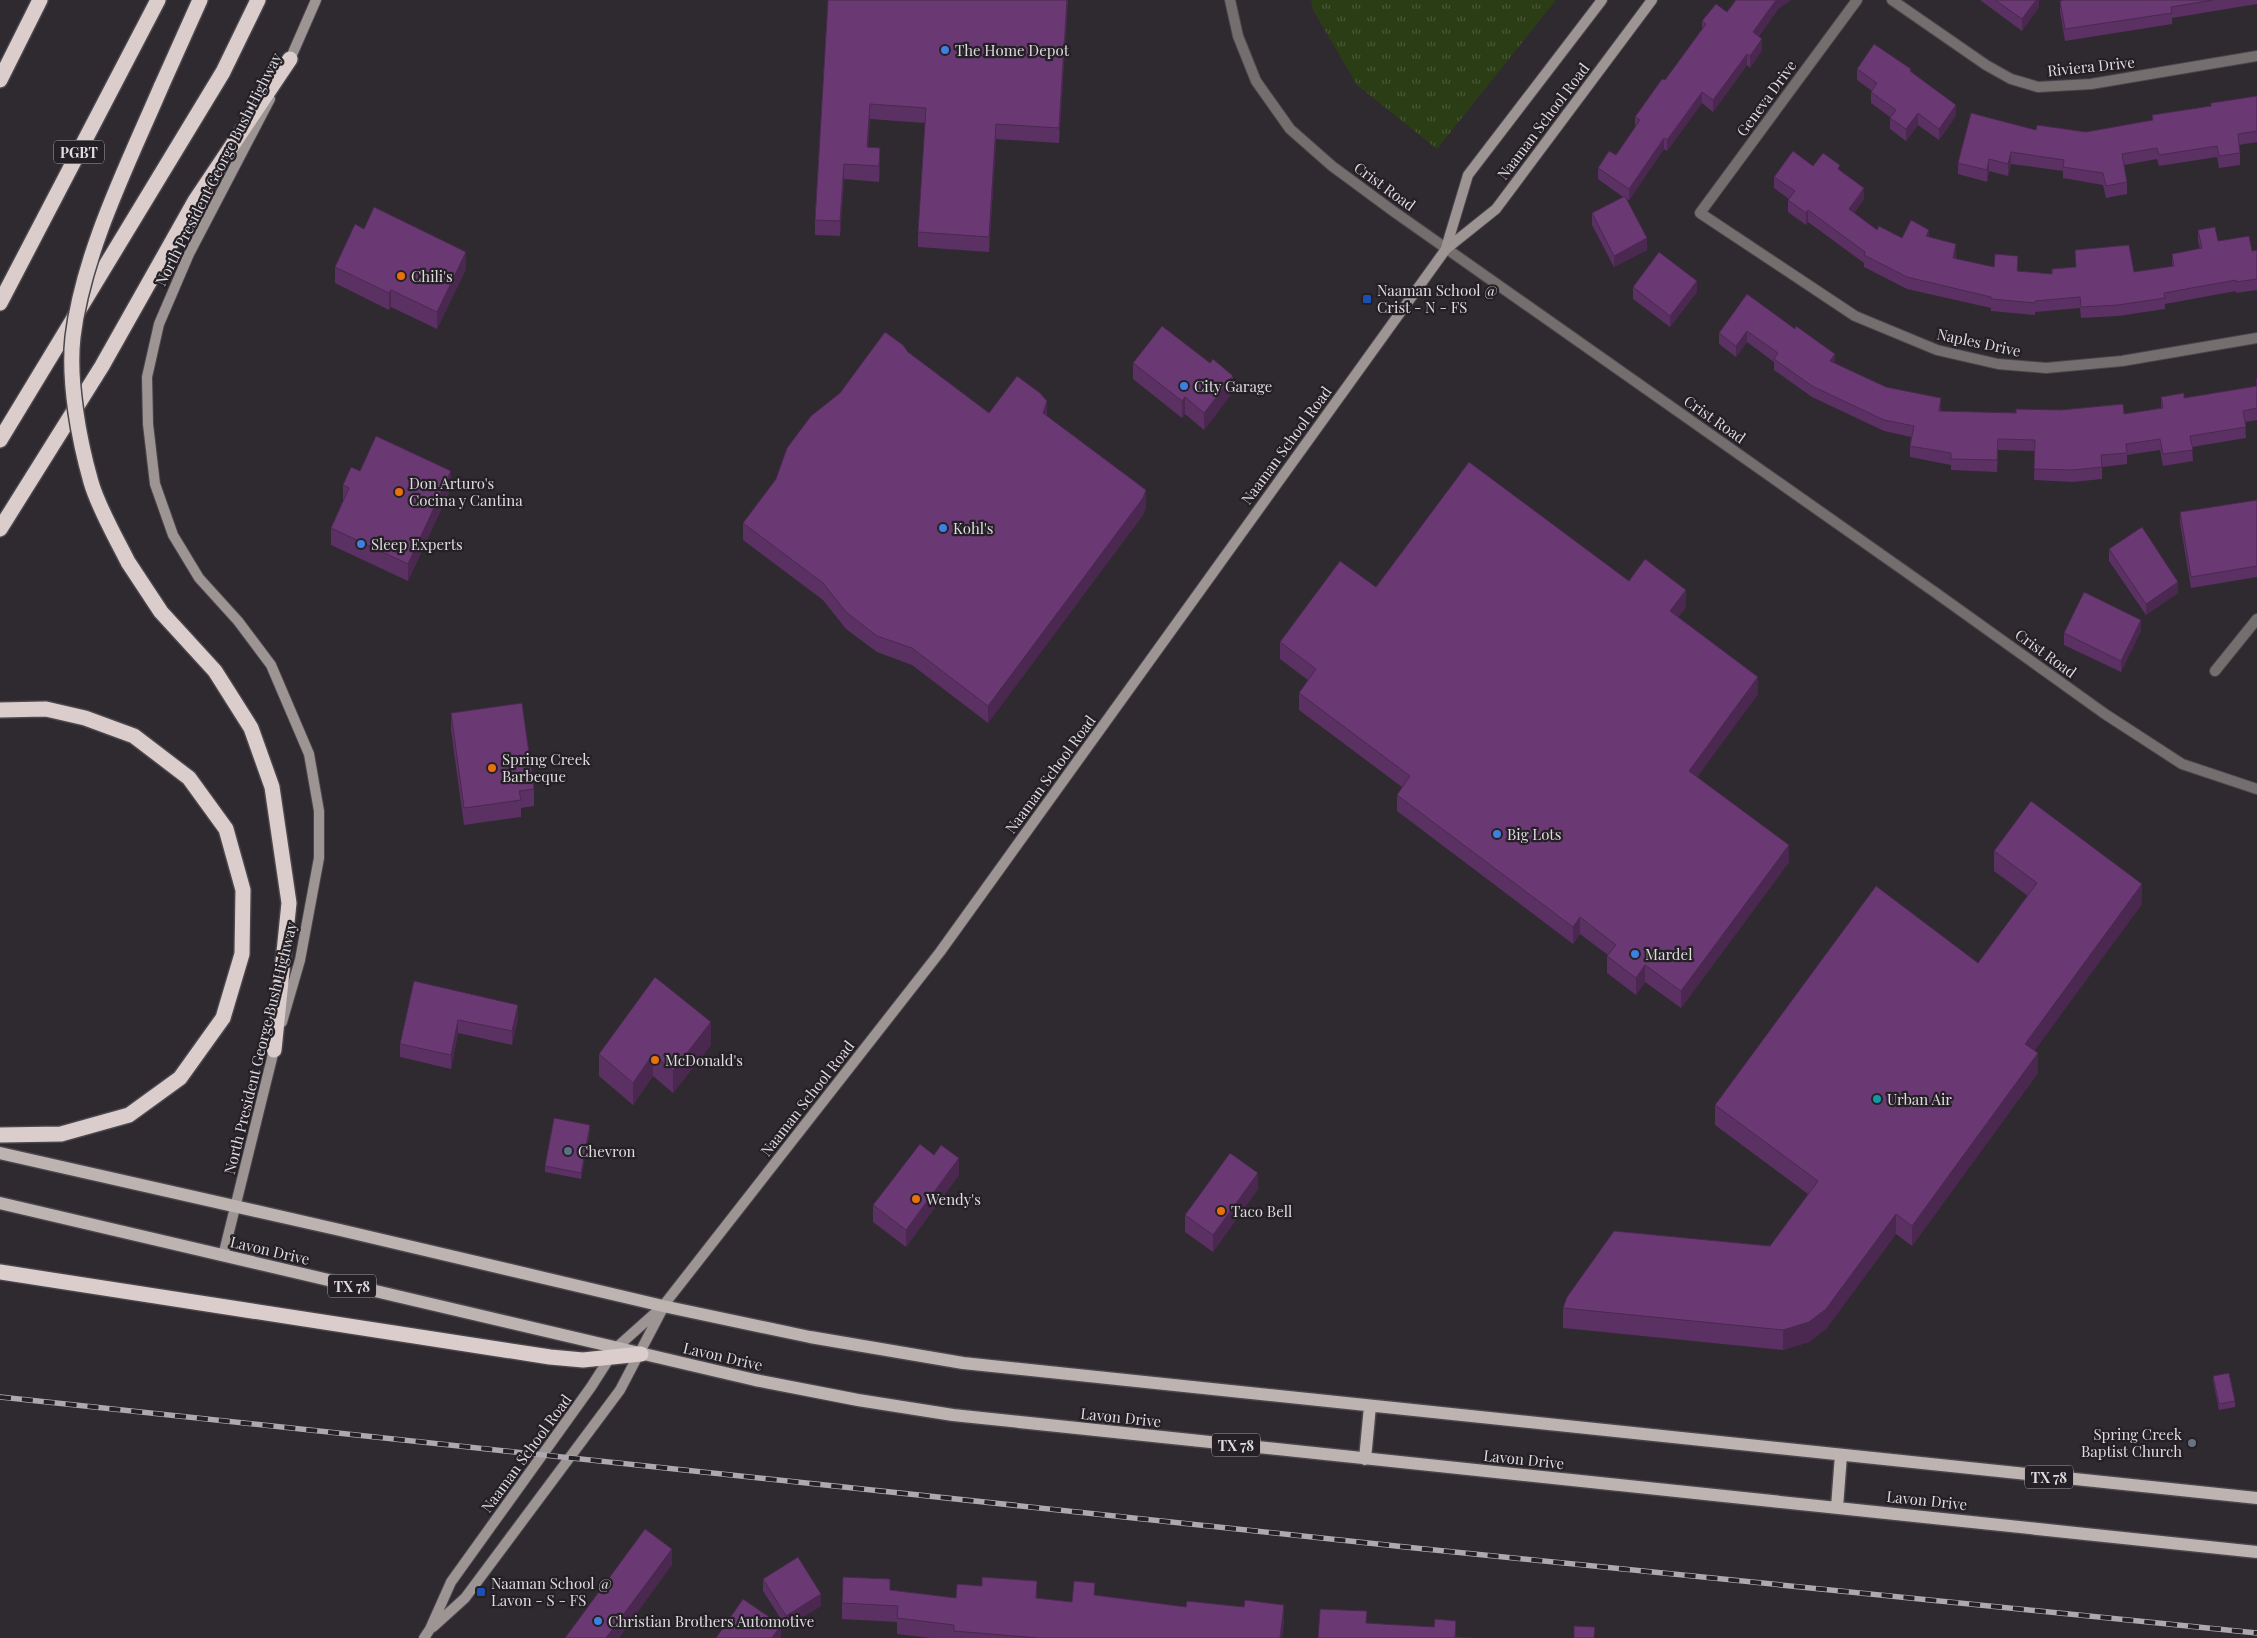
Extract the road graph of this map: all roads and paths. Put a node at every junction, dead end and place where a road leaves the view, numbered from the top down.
1 (40, 0) edge
2 (158, 0) edge
3 (200, 0) edge
4 (258, 0) edge
5 (316, 0) edge
6 (1230, 0) edge
7 (1602, 0) edge
8 (1652, 0) edge
9 (1858, 0) edge
10 (1892, 0) edge
11 (2257, 56) edge
12 (290, 59) junction
13 (0, 80) edge
14 (1700, 213) joint
15 (1446, 248) junction
16 (0, 303) edge
17 (2257, 338) edge
18 (0, 440) edge
19 (0, 529) edge
20 (2257, 619) edge
21 (2215, 671) dead end
22 (0, 710) edge
23 (2257, 788) edge
24 (274, 1050) junction
25 (0, 1135) edge
26 (0, 1153) edge
27 (0, 1203) edge
28 (236, 1207) junction
29 (222, 1256) junction
30 (0, 1272) edge
31 (664, 1306) junction
32 (613, 1353) junction
33 (641, 1354) junction
34 (1370, 1406) junction
35 (1841, 1455) junction
36 (1365, 1459) junction
37 (2257, 1498) edge
38 (1837, 1507) junction
39 (2257, 1552) edge
40 (427, 1634) edge

1 - 13 highway
2 - 16 highway, PGBT
3 - 24 highway, bridge
4 - 18 highway
5 - 12 main road, North President George Bush Highway
6 - 15 street, Crist Road
7 - 15 main road, Naaman School Road
8 - 15 main road, Naaman School Road
9 - 14 street, Geneva Drive
10 - 11 street, Riviera Drive
12 - 19 highway
12 - 24 main road, North President George Bush Highway
14 - 17 street, Naples Drive
15 - 23 street, Crist Road
15 - 31 main road, Naaman School Road
20 - 21 street
22 - 25 highway
24 - 28 main road, North President George Bush Highway
26 - 28 main road, TX 78
27 - 29 main road, Lavon Drive / TX 78
28 - 29 main road, North President George Bush Highway
28 - 31 main road, TX 78
29 - 32 main road, Lavon Drive / TX 78
30 - 32 highway
31 - 32 main road, Naaman School Road
31 - 33 main road, Naaman School Road
31 - 34 main road, TX 78
32 - 33 highway
32 - 40 main road, Naaman School Road
33 - 36 main road, Lavon Drive / TX 78
33 - 40 main road, Naaman School Road
34 - 35 main road, TX 78
34 - 36 main road
35 - 37 main road, TX 78
35 - 38 main road
36 - 38 main road, Lavon Drive / TX 78
38 - 39 main road, Lavon Drive / TX 78

